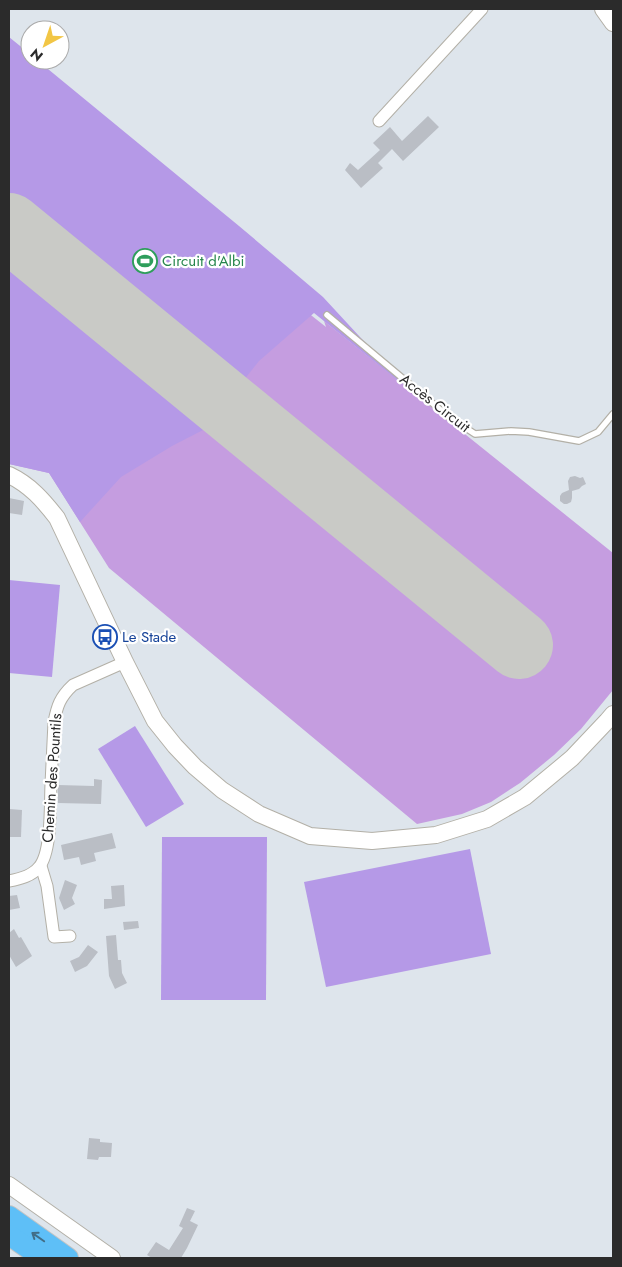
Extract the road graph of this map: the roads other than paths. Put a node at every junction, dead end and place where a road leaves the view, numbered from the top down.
1 (482, 9) edge
2 (603, 9) edge
3 (613, 23) edge
4 (379, 121) dead end
5 (326, 315) dead end
6 (613, 414) edge
7 (9, 475) edge
8 (125, 662) junction
9 (613, 714) edge
10 (41, 866) junction
11 (9, 881) edge
12 (70, 936) dead end
13 (9, 1185) edge
14 (9, 1216) edge
15 (9, 1236) edge
16 (42, 1258) edge
17 (68, 1258) edge
18 (112, 1258) edge

1 - 4 street
2 - 3 street
5 - 6 lane, Accès Circuit
7 - 8 street
8 - 9 street
8 - 10 street, Chemin des Pountils
10 - 11 street
10 - 12 street
13 - 18 street
17 -> 14 highway
15 - 16 highway

